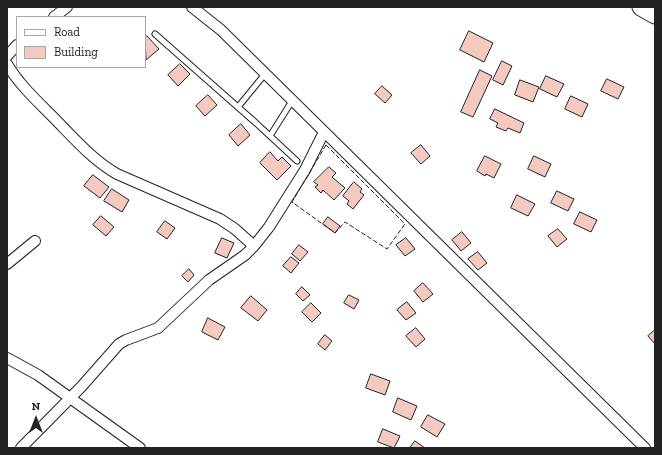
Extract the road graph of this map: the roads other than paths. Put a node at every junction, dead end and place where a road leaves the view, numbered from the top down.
1 (67, 7) edge
2 (192, 7) edge
3 (641, 7) edge
4 (655, 15) edge
5 (55, 16) edge
6 (155, 34) dead end
7 (16, 46) edge
8 (7, 56) edge
9 (7, 64) edge
10 (265, 74) junction
11 (292, 101) junction
12 (238, 108) junction
13 (324, 132) junction
14 (270, 136) junction
15 (297, 161) dead end
16 (35, 241) dead end
17 (254, 246) junction
18 (7, 264) edge
19 (7, 358) edge
20 (71, 398) junction
21 (21, 448) edge
22 (140, 448) edge
23 (645, 448) edge

1 - 5 street
2 - 10 street
3 - 4 highway
6 - 12 lane
7 - 8 street
9 - 17 street
10 - 11 street
10 - 12 lane
11 - 13 street
11 - 14 lane
12 - 14 lane
13 - 17 street
13 - 23 street
14 - 15 lane
16 - 18 street
17 - 20 street
19 - 20 street
20 - 21 street
20 - 22 street

